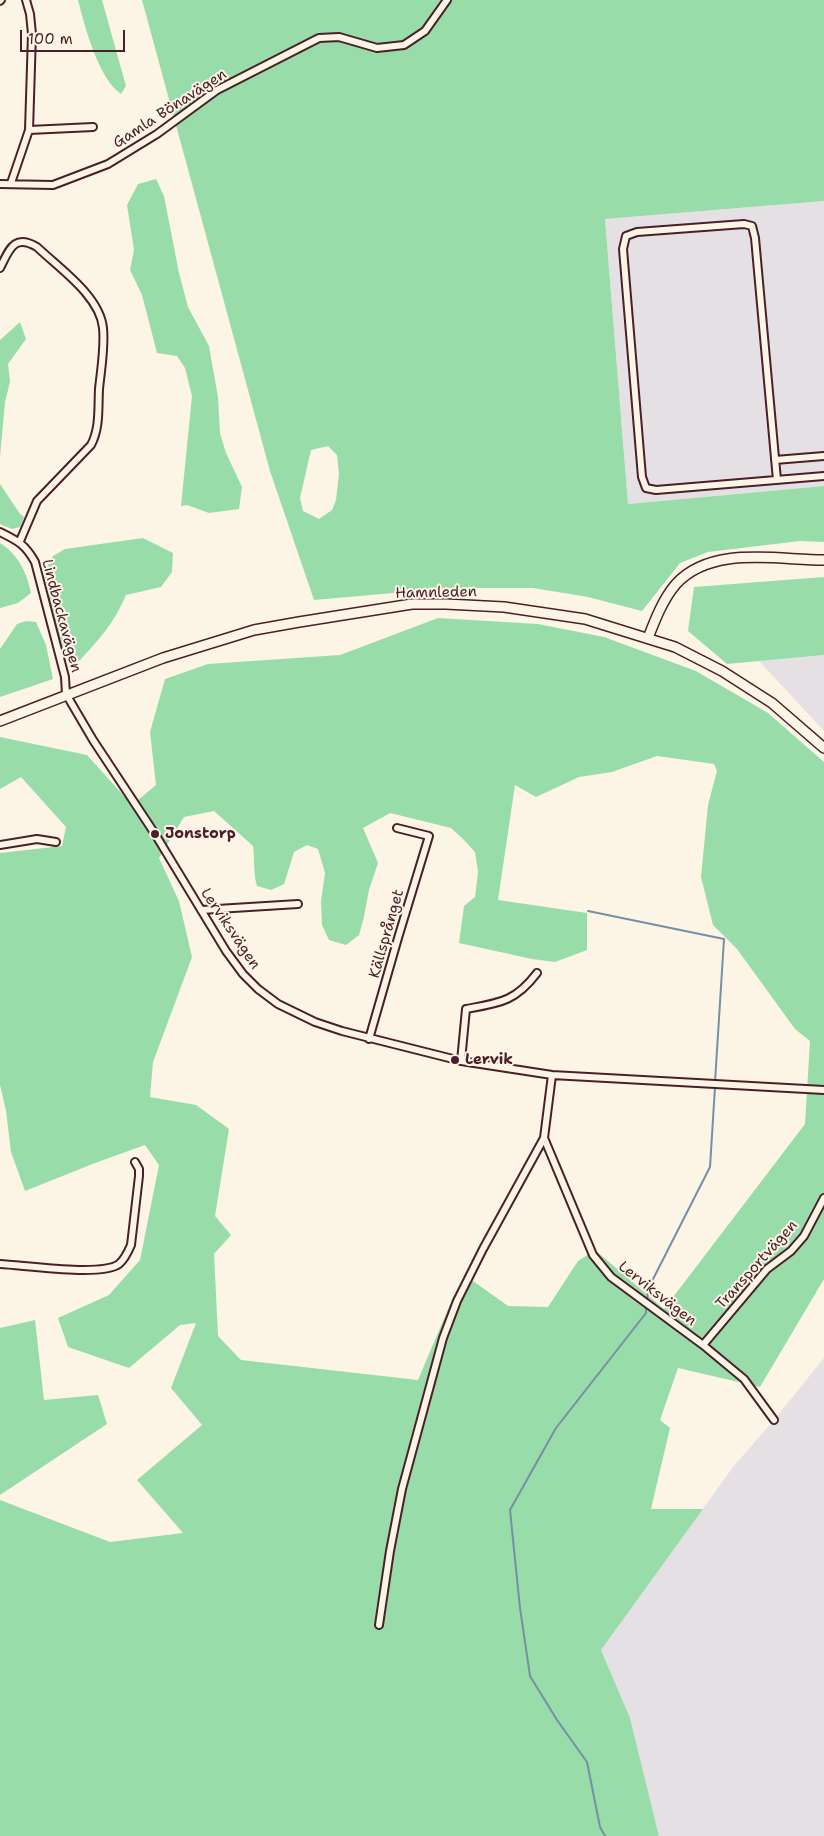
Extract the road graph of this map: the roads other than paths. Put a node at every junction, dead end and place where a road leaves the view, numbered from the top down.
1 (26, 0) edge
2 (446, 0) edge
3 (93, 128) dead end
4 (29, 130) junction
5 (11, 183) junction
6 (0, 184) edge
7 (0, 268) edge
8 (824, 456) edge
9 (775, 460) junction
10 (824, 476) edge
11 (777, 480) junction
12 (0, 532) edge
13 (20, 541) junction
14 (824, 560) edge
15 (648, 638) junction
16 (66, 694) junction
17 (0, 721) edge
18 (824, 748) edge
19 (396, 828) dead end
20 (56, 842) dead end
21 (0, 845) edge
22 (298, 904) dead end
23 (201, 910) junction
24 (537, 973) dead end
25 (370, 1039) junction
26 (461, 1061) junction
27 (552, 1075) junction
28 (824, 1090) edge
29 (544, 1138) junction
30 (135, 1162) dead end
31 (824, 1198) edge
32 (0, 1264) edge
33 (703, 1345) junction
34 (774, 1420) dead end
35 (379, 1625) dead end

1 - 4 street
2 - 5 street, Gamla Bönavägen
3 - 4 street
4 - 5 street
5 - 6 street, Gamla Bönavägen
7 - 13 street
8 - 9 street
9 - 11 street
9 - 11 street
10 - 11 street
12 - 13 street
13 - 16 street, Lindbackavägen
14 - 15 main road
15 - 16 main road, Hamnleden
15 - 18 main road, Hamnleden
16 - 17 main road, Hamnleden
16 - 23 street, Lerviksvägen
19 - 25 street, Källsprånget
20 - 21 street
22 - 23 street
23 - 25 street, Lerviksvägen
24 - 26 street
25 - 26 street, Lerviksvägen
26 - 27 street, Lerviksvägen
27 - 28 street, Lerviksvägen
27 - 29 street, Lerviksvägen
29 - 33 street, Lerviksvägen
29 - 35 street, Lerviksvägen
30 - 32 street
31 - 33 street, Transportvägen
33 - 34 street, Lerviksvägen

